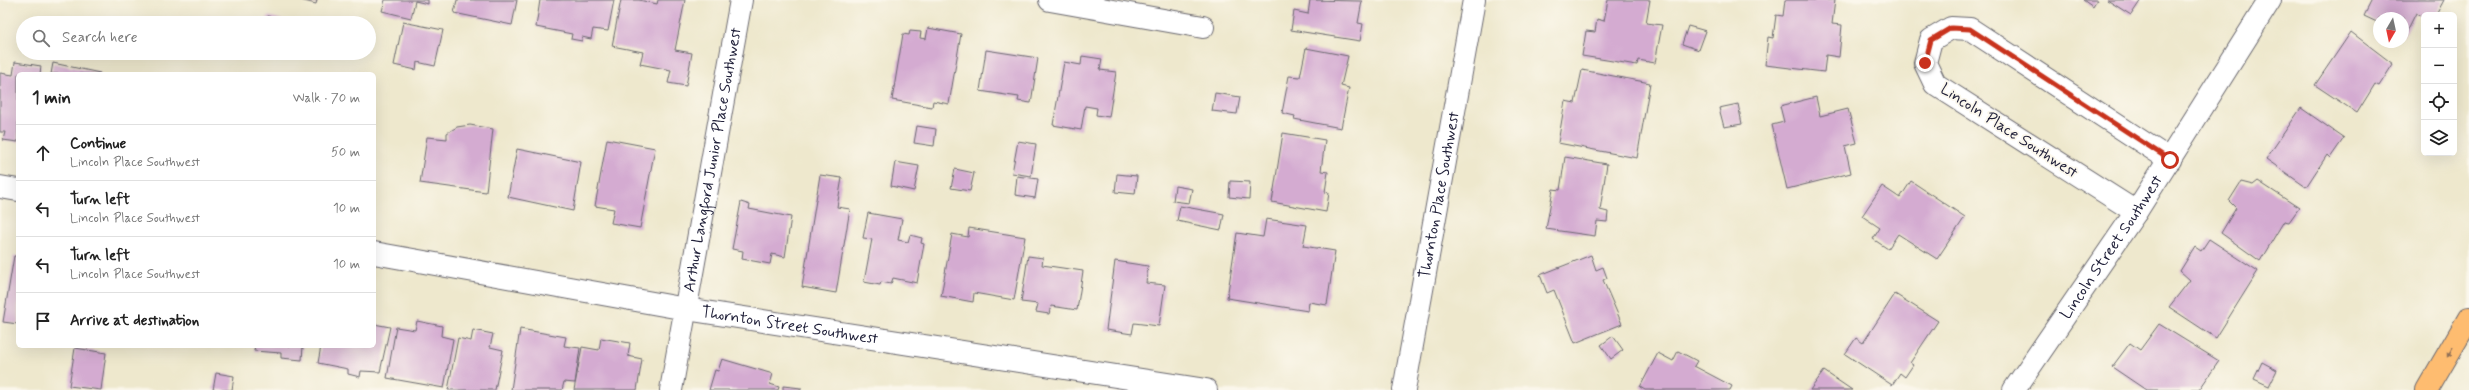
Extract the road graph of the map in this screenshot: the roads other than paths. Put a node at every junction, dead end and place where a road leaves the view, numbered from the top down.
1 (741, 0) edge
2 (1050, 0) edge
3 (1474, 0) edge
4 (2270, 0) edge
5 (1203, 27) dead end
6 (2170, 160) junction
7 (0, 187) edge
8 (16, 190) edge
9 (2136, 212) junction
10 (376, 253) edge
11 (686, 309) junction
12 (2469, 318) edge
13 (671, 390) edge
14 (1206, 390) edge
15 (1404, 390) edge
16 (2014, 390) edge
17 (2427, 390) edge

1 - 11 street, Arthur Langford Junior Place Southwest
2 - 5 street
3 - 15 street, Thornton Place Southwest
4 - 6 street, Lincoln Street Southwest
6 - 9 street, Lincoln Street Southwest
6 - 9 street, Lincoln Place Southwest
7 - 8 street
9 - 16 street, Lincoln Street Southwest
10 - 11 street, Thornton Street Southwest
11 - 13 street, Arthur Langford Junior Place Southwest
11 - 14 street, Thornton Street Southwest
12 -> 17 highway

